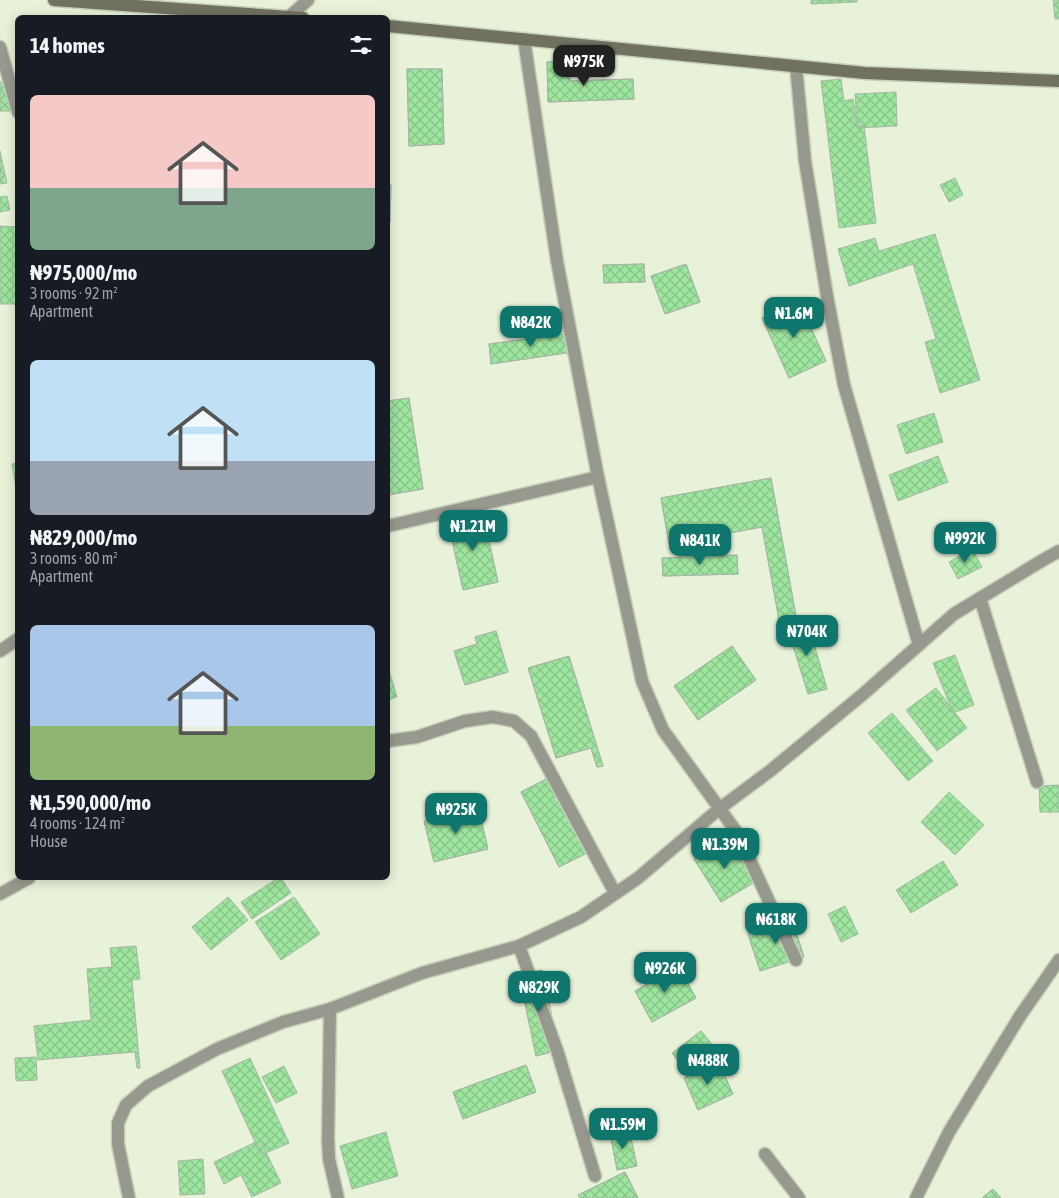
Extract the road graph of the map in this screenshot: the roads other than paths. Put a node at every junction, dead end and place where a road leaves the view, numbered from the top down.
1 (54, 0) edge
2 (308, 0) edge
3 (190, 14) edge
4 (240, 15) edge
5 (291, 15) edge
6 (390, 26) edge
7 (524, 40) junction
8 (0, 47) edge
9 (796, 66) junction
10 (1059, 81) edge
11 (15, 101) edge
12 (598, 477) junction
13 (390, 526) edge
14 (1059, 552) edge
15 (980, 598) junction
16 (15, 641) edge
17 (919, 645) junction
18 (0, 651) edge
19 (390, 741) edge
20 (1037, 782) dead end
21 (719, 809) junction
22 (25, 880) edge
23 (615, 893) junction
24 (0, 894) edge
25 (519, 946) junction
26 (796, 960) dead end
27 (1059, 960) edge
28 (330, 1009) junction
29 (765, 1154) dead end
30 (595, 1176) dead end
31 (129, 1198) edge
32 (338, 1198) edge
33 (799, 1198) edge
34 (916, 1198) edge

1 - 3 main road
2 - 5 street
3 - 4 main road
6 - 7 main road
7 - 9 main road
7 - 12 street
8 - 11 street
9 - 10 main road
9 - 17 street
12 - 13 street
12 - 21 street
14 - 15 street
15 - 17 street
15 - 20 street
16 - 18 street
17 - 21 street
19 - 23 street
21 - 23 street
21 - 26 street
22 - 24 street
23 - 25 street
25 - 28 street
25 - 30 street
27 - 34 street
28 - 31 street
28 - 32 street
29 - 33 street

